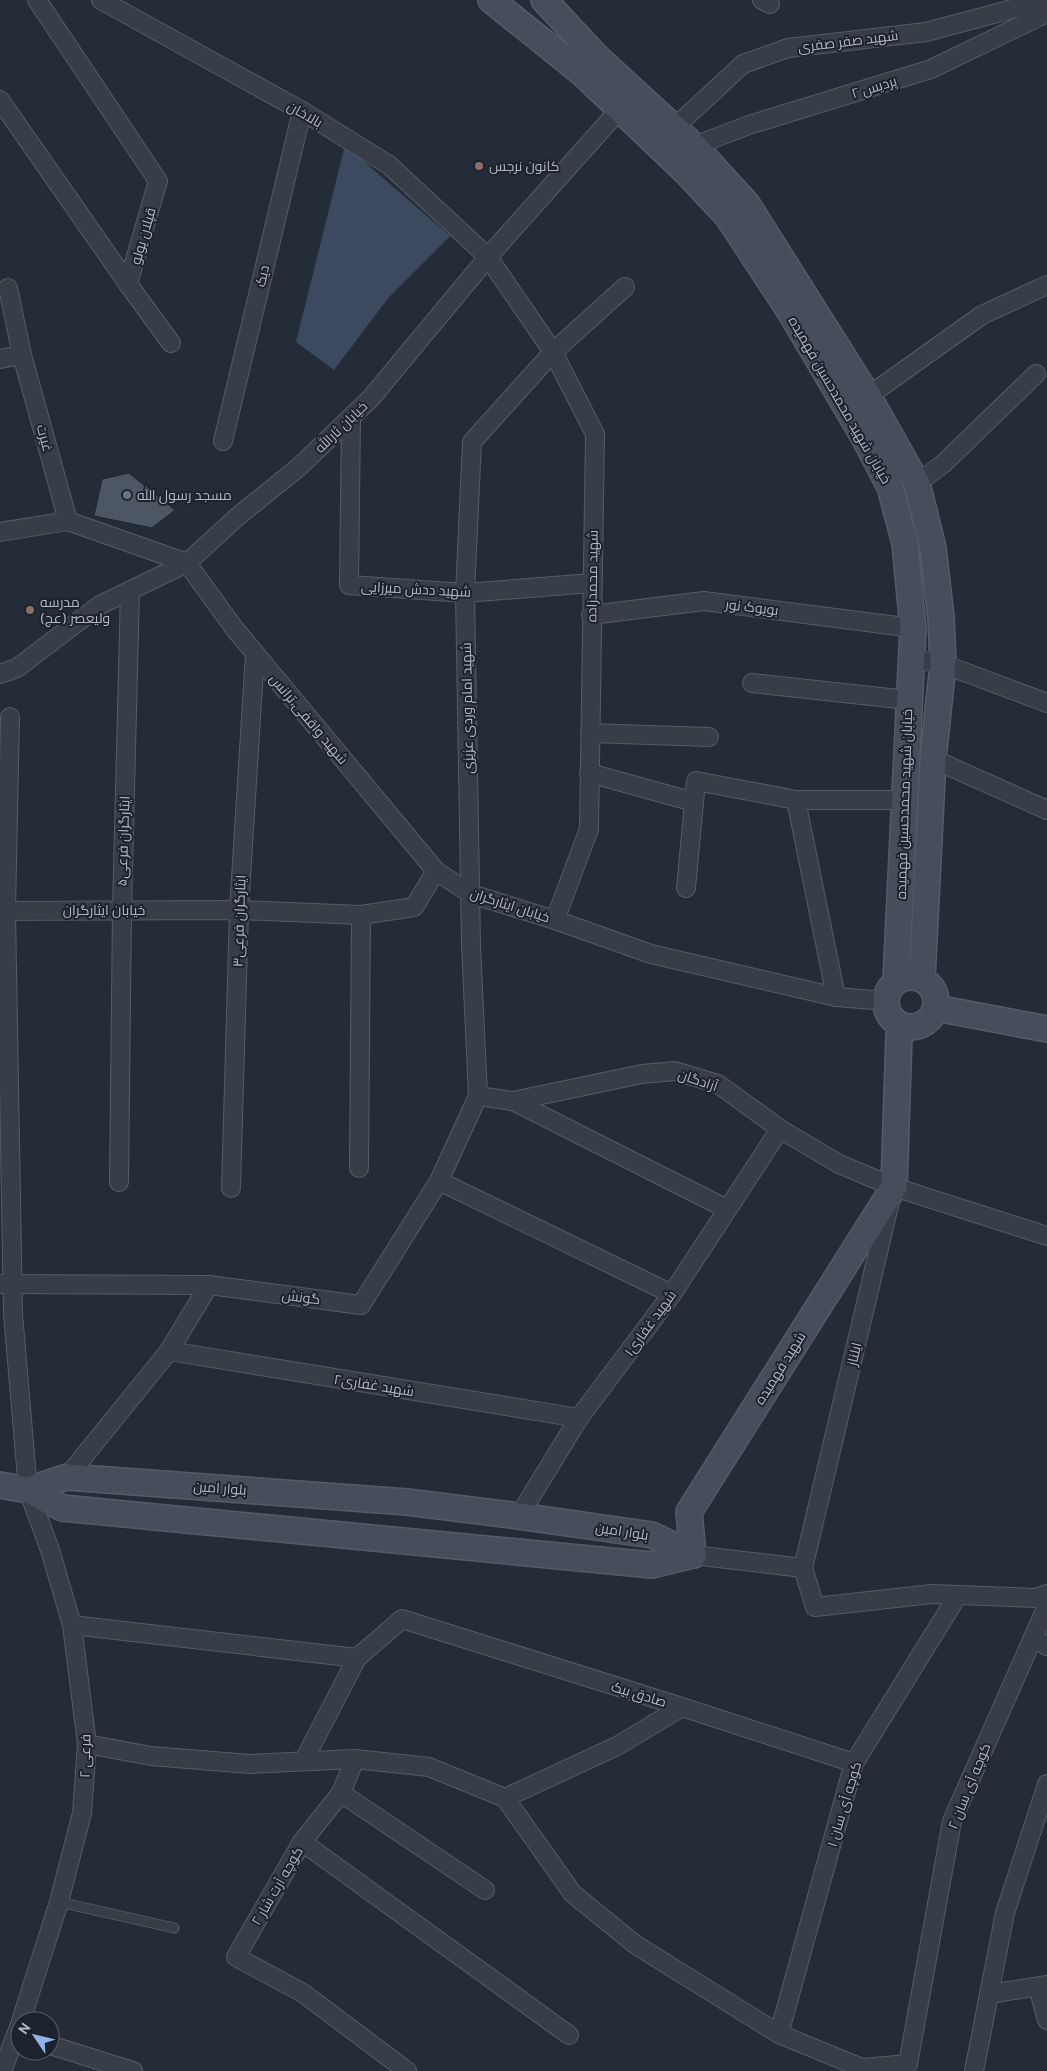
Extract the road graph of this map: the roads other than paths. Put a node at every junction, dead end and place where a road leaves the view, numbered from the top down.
1 (37, 0) edge
2 (102, 0) edge
3 (491, 0) edge
4 (544, 0) edge
5 (1046, 0) edge
6 (1047, 13) edge
7 (0, 100) edge
8 (620, 109) junction
9 (302, 111) junction
10 (674, 128) junction
11 (694, 146) junction
12 (488, 257) junction
13 (128, 284) junction
14 (1047, 285) edge
15 (625, 287) dead end
16 (8, 288) dead end
17 (171, 344) dead end
18 (553, 352) junction
19 (22, 355) junction
20 (0, 360) edge
21 (1043, 372) edge
22 (874, 392) dead end
23 (352, 417) junction
24 (223, 441) dead end
25 (917, 483) junction
26 (68, 521) junction
27 (0, 532) edge
28 (187, 563) junction
29 (592, 583) junction
30 (130, 590) junction
31 (465, 594) junction
32 (591, 615) junction
33 (913, 628) junction
34 (255, 654) junction
35 (912, 659) junction
36 (943, 664) junction
37 (0, 674) edge
38 (752, 684) dead end
39 (908, 700) junction
40 (1047, 703) edge
41 (10, 717) dead end
42 (590, 733) junction
43 (708, 738) dead end
44 (933, 759) junction
45 (589, 773) junction
46 (796, 800) junction
47 (904, 800) junction
48 (694, 802) junction
49 (1047, 810) edge
50 (436, 871) junction
51 (686, 888) dead end
52 (471, 894) junction
53 (122, 910) junction
54 (239, 910) junction
55 (3, 911) edge
56 (361, 915) junction
57 (555, 920) junction
58 (922, 979) junction
59 (891, 991) junction
60 (836, 997) junction
61 (936, 1008) junction
62 (907, 1027) junction
63 (1047, 1029) edge
64 (478, 1096) junction
65 (513, 1101) junction
66 (780, 1129) junction
67 (359, 1168) dead end
68 (119, 1182) dead end
69 (439, 1182) junction
70 (894, 1187) junction
71 (231, 1188) dead end
72 (727, 1209) junction
73 (1047, 1236) edge
74 (6, 1284) edge
75 (209, 1285) junction
76 (672, 1294) junction
77 (169, 1351) junction
78 (579, 1418) junction
79 (68, 1477) junction
80 (0, 1484) edge
81 (28, 1490) junction
82 (519, 1516) junction
83 (693, 1555) junction
84 (803, 1568) junction
85 (1047, 1594) edge
86 (958, 1595) junction
87 (1047, 1606) edge
88 (72, 1625) junction
89 (1040, 1642) edge
90 (357, 1658) junction
91 (682, 1707) junction
92 (87, 1744) junction
93 (355, 1759) junction
94 (304, 1760) junction
95 (854, 1762) junction
96 (1047, 1784) edge
97 (341, 1793) junction
98 (505, 1798) junction
99 (302, 1842) junction
100 (485, 1890) dead end
101 (59, 1902) junction
102 (174, 1928) dead end
103 (1043, 1986) edge
104 (989, 1994) junction
105 (26, 2011) edge
106 (1047, 2020) edge
107 (779, 2034) junction
108 (569, 2035) dead end
109 (60, 2048) edge
110 (10, 2052) edge
111 (2, 2071) edge
112 (133, 2071) edge
113 (407, 2071) edge
114 (974, 2071) edge

1 - 13 street, قپلان یولو
2 - 9 street, بالاخان
3 - 8 main road, خیابان شهید محمدحسین فهمیده
4 - 10 main road, خیابان شهید محمدحسین فهمیده
5 - 10 street, شهید صفر صفری
6 - 11 street, پردیس ۲
7 - 13 street, قپلان یولو
8 - 12 street, خیابان ثارالله
8 - 33 main road, خیابان شهید محمدحسین فهمیده
9 - 12 street, بالاخان
9 - 24 street, دیک
10 - 11 main road, خیابان شهید محمدحسین فهمیده
11 - 25 main road, خیابان شهید محمدحسین فهمیده
12 - 18 street, شهید محمدزاده
12 - 23 street, خیابان ثارالله
13 - 17 street
14 - 22 street
15 - 18 street, شهید امام وردی عزیزی
16 - 19 street, غیرت
18 - 29 street, شهید محمدزاده
18 - 31 street, شهید امام وردی عزیزی
19 - 20 street
19 - 26 street, غیرت
21 - 25 street
23 - 28 street, خیابان ثارالله
23 - 31 street, شهید ددش میرزایی
25 - 36 main road, خیابان شهید محمدحسین فهمیده
26 - 27 street
26 - 28 street
28 - 30 street, خیابان ثارالله
28 - 34 street, شهید واقفی،ترانس
29 - 31 street, شهید ددش میرزایی
29 - 32 street, شهید محمدزاده
30 - 37 street, خیابان ثارالله
30 - 53 street, ایثارگران فرعی۵
31 - 52 street, شهید امام وردی عزیزی
32 - 33 street, بویوک نور
32 - 42 street, شهید محمدزاده
33 - 35 main road, خیابان شهید محمدحسین فهمیده
34 - 50 street, شهید واقفی،ترانس
34 - 54 street, ایثارگران فرعی۳
35 - 36 street
35 - 39 main road, خیابان شهید محمدحسین فهمیده
36 - 40 street
36 - 44 main road, خیابان شهید محمدحسین فهمیده
38 - 39 street
39 - 47 main road, خیابان شهید محمدحسین فهمیده
41 - 55 street, فرعی ۲
42 - 43 street
42 - 45 street, شهید محمدزاده
44 - 49 street
44 - 58 main road, خیابان شهید محمدحسین فهمیده
45 - 48 street
45 - 57 street, شهید محمدزاده
46 - 47 street
46 - 48 street
46 - 60 street
47 - 59 main road, خیابان شهید محمدحسین فهمیده
48 - 51 street
50 - 52 street, خیابان ایثارگران
50 - 56 street, خیابان ایثارگران
52 - 57 street, خیابان ایثارگران
52 - 64 street, شهید امام وردی عزیزی
53 - 54 street, خیابان ایثارگران
53 - 55 street, خیابان ایثارگران
53 - 68 street, ایثارگران فرعی۵
54 - 56 street, خیابان ایثارگران
54 - 71 street, ایثارگران فرعی۳
55 - 74 street, فرعی ۲
56 - 67 street
57 - 60 street, خیابان ایثارگران
58 - 59 main road
58 - 61 main road
59 - 60 street, خیابان ایثارگران
59 - 62 main road
61 - 62 main road
61 - 63 main road
62 - 70 main road
64 - 65 street, آزادگان
64 - 69 street, گونش
65 - 66 street, آزادگان
65 - 72 street
66 - 70 street, آزادگان
66 - 72 street, شهید غفاری۱
69 - 75 street, گونش
69 - 76 street
70 - 73 street
70 - 83 main road, شهید فهمیده
70 - 84 street, ایلناز
72 - 76 street, شهید غفاری۱
74 - 75 street, گونش
74 - 81 street, فرعی ۲
75 - 77 street
76 - 78 street, شهید غفاری۱
77 - 78 street, شهید غفاری۲
77 - 79 street
78 - 82 street, شهید غفاری۱
79 - 81 main road, بلوار امین
79 - 82 main road, بلوار امین
80 - 81 main road
81 - 83 main road
81 - 88 street, فرعی ۲
82 - 83 main road, بلوار امین
83 - 84 street
84 - 86 street
85 - 86 street
86 - 95 street, کوچه آی سان ۱
87 - 89 street, کوچه آی سان ۲
88 - 90 street
88 - 92 street, فرعی ۲
89 - 107 street, کوچه آی سان ۲
90 - 91 street, صادق بیک
90 - 94 street, صادق بیک
91 - 95 street
91 - 98 street, صادق بیک
92 - 94 street
92 - 101 street, فرعی ۲
93 - 94 street
93 - 97 street
93 - 98 street
95 - 107 street, کوچه آی سان ۱
96 - 104 street
97 - 99 street
97 - 100 street
98 - 107 street
99 - 108 street, کوچه آرت شار ۲
99 - 113 street, کوچه آرت شار ۲
101 - 102 lane
101 - 105 street, فرعی ۲
103 - 104 street
103 - 106 street
104 - 114 street
109 - 112 street
110 - 111 street, فرعی ۲

